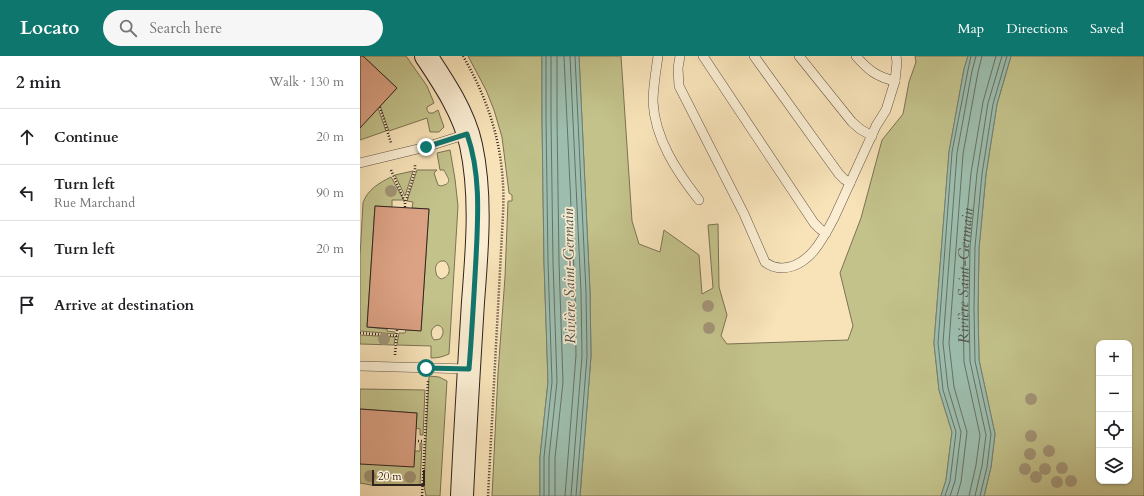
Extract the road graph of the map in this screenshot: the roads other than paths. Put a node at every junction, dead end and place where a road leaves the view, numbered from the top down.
1 (426, 56) edge
2 (658, 56) edge
3 (680, 56) edge
4 (703, 56) edge
5 (754, 56) edge
6 (799, 56) edge
7 (856, 56) edge
8 (896, 56) edge
9 (895, 81) junction
10 (467, 134) junction
11 (872, 136) junction
12 (360, 163) edge
13 (850, 183) junction
14 (698, 200) dead end
15 (826, 233) junction
16 (360, 366) edge
17 (469, 369) junction
18 (462, 496) edge

1 - 10 street
2 - 14 lane
3 - 15 lane
4 - 15 lane
5 - 13 lane
6 - 11 lane
7 - 9 lane
8 - 9 lane
9 - 11 lane
10 - 12 lane
10 - 17 street
11 - 13 lane
13 - 15 lane
16 - 17 lane
17 - 18 street

